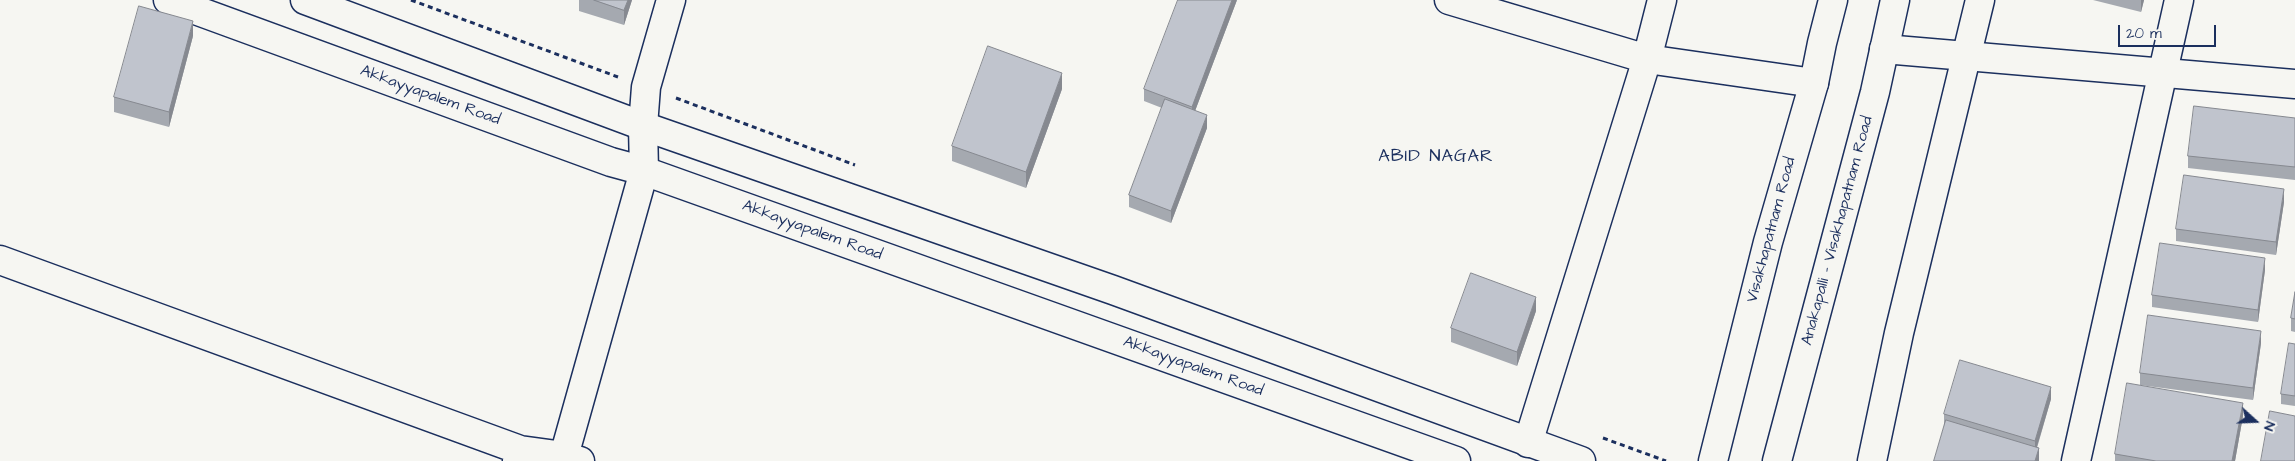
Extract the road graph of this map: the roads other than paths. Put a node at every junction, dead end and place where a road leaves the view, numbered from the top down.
1 (168, 0) edge
2 (305, 0) edge
3 (671, 0) edge
4 (1449, 0) edge
5 (1662, 0) edge
6 (1833, 0) edge
7 (1895, 0) edge
8 (1980, 0) edge
9 (2179, 0) edge
10 (1884, 49) junction
11 (1968, 56) junction
12 (1647, 60) junction
13 (2163, 72) junction
14 (1814, 83) junction
15 (2295, 84) edge
16 (643, 126) junction
17 (644, 172) junction
18 (0, 260) edge
19 (1528, 443) junction
20 (518, 455) edge
21 (572, 459) edge
22 (1456, 461) edge
23 (1581, 461) edge
24 (1713, 461) edge
25 (1777, 461) edge
26 (1872, 461) edge
27 (2076, 461) edge

1 - 17 main road, Akkayyapalem Road
2 - 16 main road
3 - 16 main road
4 - 12 main road
5 - 12 main road
6 - 14 main road, Visakhapatnam Road
7 - 10 main road, Anakapalli - Visakhapatnam Road
8 - 11 main road
9 - 13 main road
10 - 11 main road
10 - 25 main road, Anakapalli - Visakhapatnam Road
11 - 13 main road
11 - 26 main road
12 - 14 main road
12 - 19 main road
13 - 15 main road
13 - 27 main road
14 - 24 main road, Visakhapatnam Road
16 - 17 main road
16 - 19 main road
17 - 21 main road
17 - 22 main road, Akkayyapalem Road
18 - 20 main road
19 - 23 main road
20 - 21 main road

